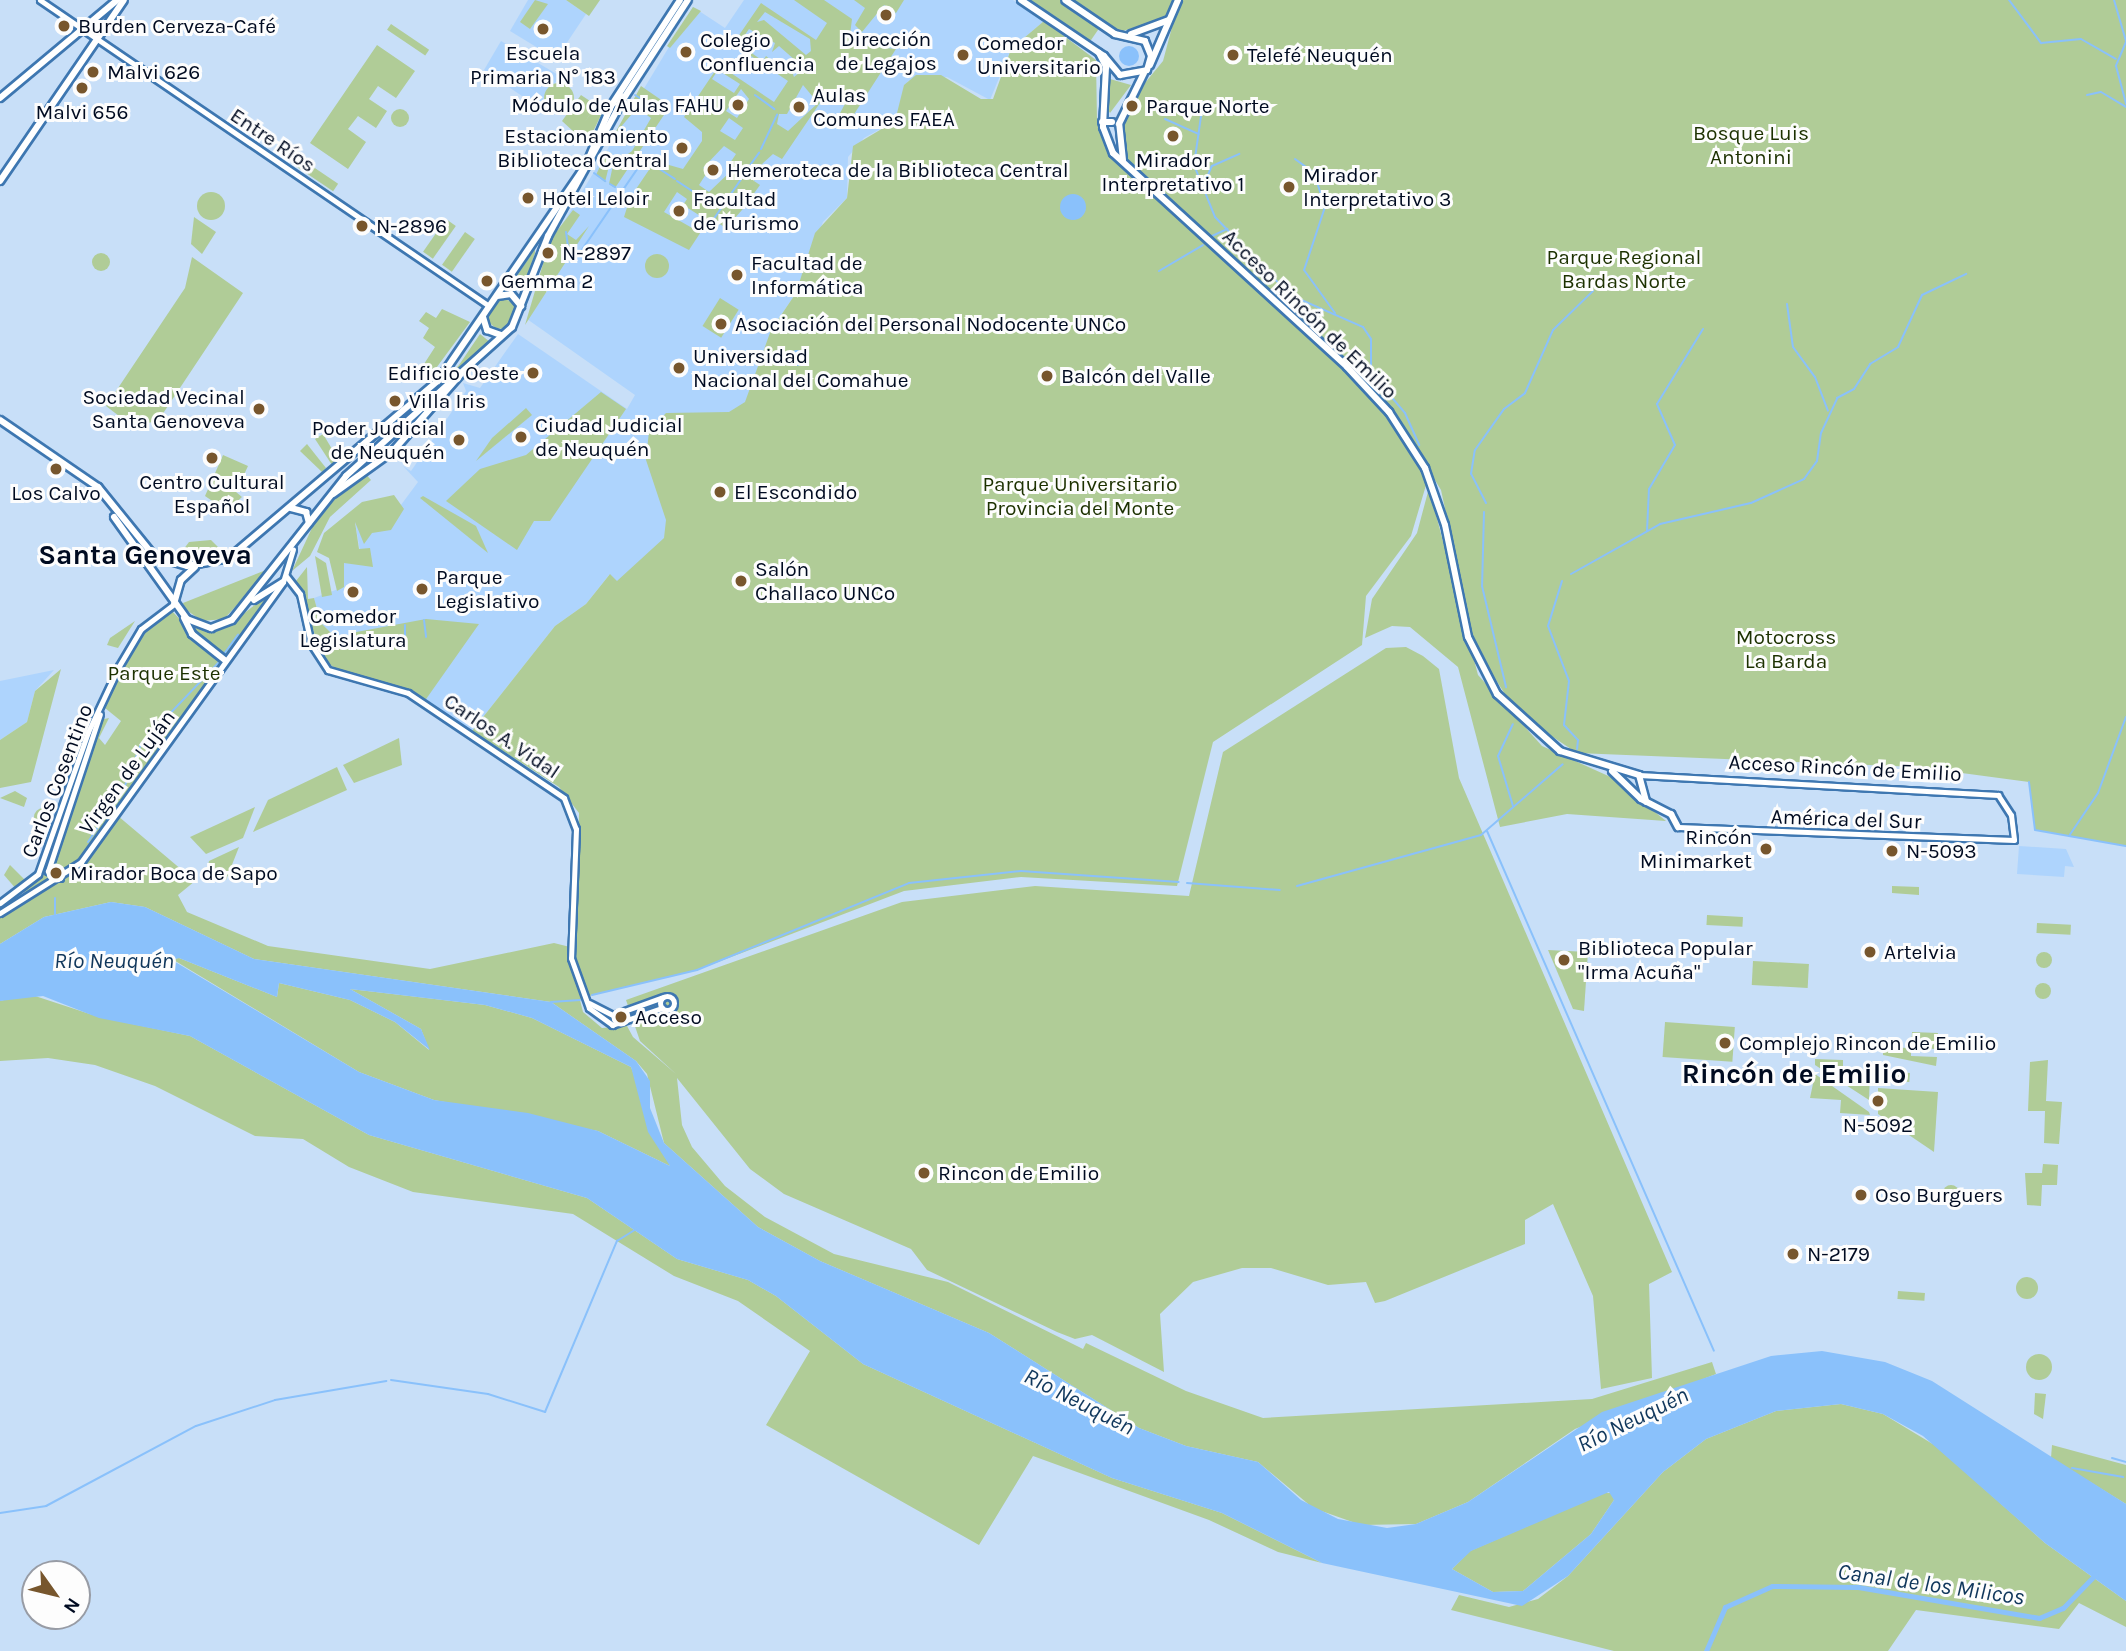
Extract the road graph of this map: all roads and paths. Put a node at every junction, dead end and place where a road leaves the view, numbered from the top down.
1 (40, 0) edge
2 (117, 0) edge
3 (124, 0) edge
4 (680, 0) edge
5 (688, 0) edge
6 (1021, 0) edge
7 (1065, 0) edge
8 (1178, 0) edge
9 (1172, 15) junction
10 (82, 29) junction
11 (1129, 35) junction
12 (97, 39) junction
13 (1099, 53) junction
14 (1107, 60) junction
15 (1106, 69) junction
16 (1147, 69) junction
17 (0, 98) edge
18 (1102, 122) junction
19 (1111, 122) dead end
20 (1130, 169) junction
21 (0, 181) edge
22 (495, 297) junction
23 (489, 306) junction
24 (521, 309) junction
25 (484, 315) junction
26 (505, 333) junction
27 (472, 360) junction
28 (0, 421) edge
29 (92, 483) junction
30 (331, 494) junction
31 (290, 508) junction
32 (308, 525) junction
33 (293, 549) junction
34 (200, 565) junction
35 (285, 579) junction
36 (249, 603) junction
37 (174, 604) junction
38 (183, 616) junction
39 (226, 661) junction
40 (107, 694) junction
41 (1608, 769) junction
42 (1639, 775) junction
43 (1646, 802) junction
44 (1678, 827) joint
45 (2014, 841) joint
46 (61, 878) junction
47 (0, 904) edge
48 (0, 913) edge
49 (663, 997) junction
50 (585, 998) junction
51 (662, 1008) junction

1 - 10 street, Entre Ríos
2 - 10 main road
3 - 12 main road
4 - 22 main road
5 - 24 main road
6 - 13 main road
7 - 11 main road
8 - 9 main road, Acceso Rincón de Emilio
9 - 11 main road
9 - 16 main road, Acceso Rincón de Emilio
10 - 12 street, Entre Ríos
10 - 17 main road
11 - 16 main road
12 - 21 main road
12 - 23 street, Entre Ríos
13 - 14 main road
13 - 15 main road
14 - 15 main road
14 - 16 main road
15 - 18 main road
16 - 20 main road, Acceso Rincón de Emilio
18 - 19 main road
18 - 20 main road, Acceso Rincón de Emilio
20 - 41 main road, Acceso Rincón de Emilio
22 - 23 main road
22 - 24 main road
23 - 25 main road
24 - 26 main road
25 - 26 main road
25 - 31 main road
26 - 27 main road
27 - 30 main road
27 - 30 main road
28 - 29 main road
29 - 34 main road
29 - 37 main road
30 - 32 main road
31 - 32 main road
31 - 34 main road
32 - 33 main road
33 - 35 street, Virgen de Luján
33 - 36 main road
34 - 37 main road
35 - 36 main road
35 - 39 street, Virgen de Luján
35 - 50 street, Carlos A. Vidal
36 - 38 main road
37 - 38 main road
37 - 40 street, Carlos Cosentino
38 - 39 main road
39 - 46 street, Virgen de Luján
40 - 46 street
40 - 47 street, Carlos Cosentino
41 - 42 main road, Acceso Rincón de Emilio
41 - 43 main road, Acceso Rincón de Emilio
42 - 43 main road
42 - 45 street, Acceso Rincón de Emilio
43 - 44 main road, Acceso Rincón de Emilio
44 - 45 street, América del Sur
46 - 48 street, Virgen de Luján
49 - 50 street
49 - 51 street
49 - 51 street
50 - 51 street

